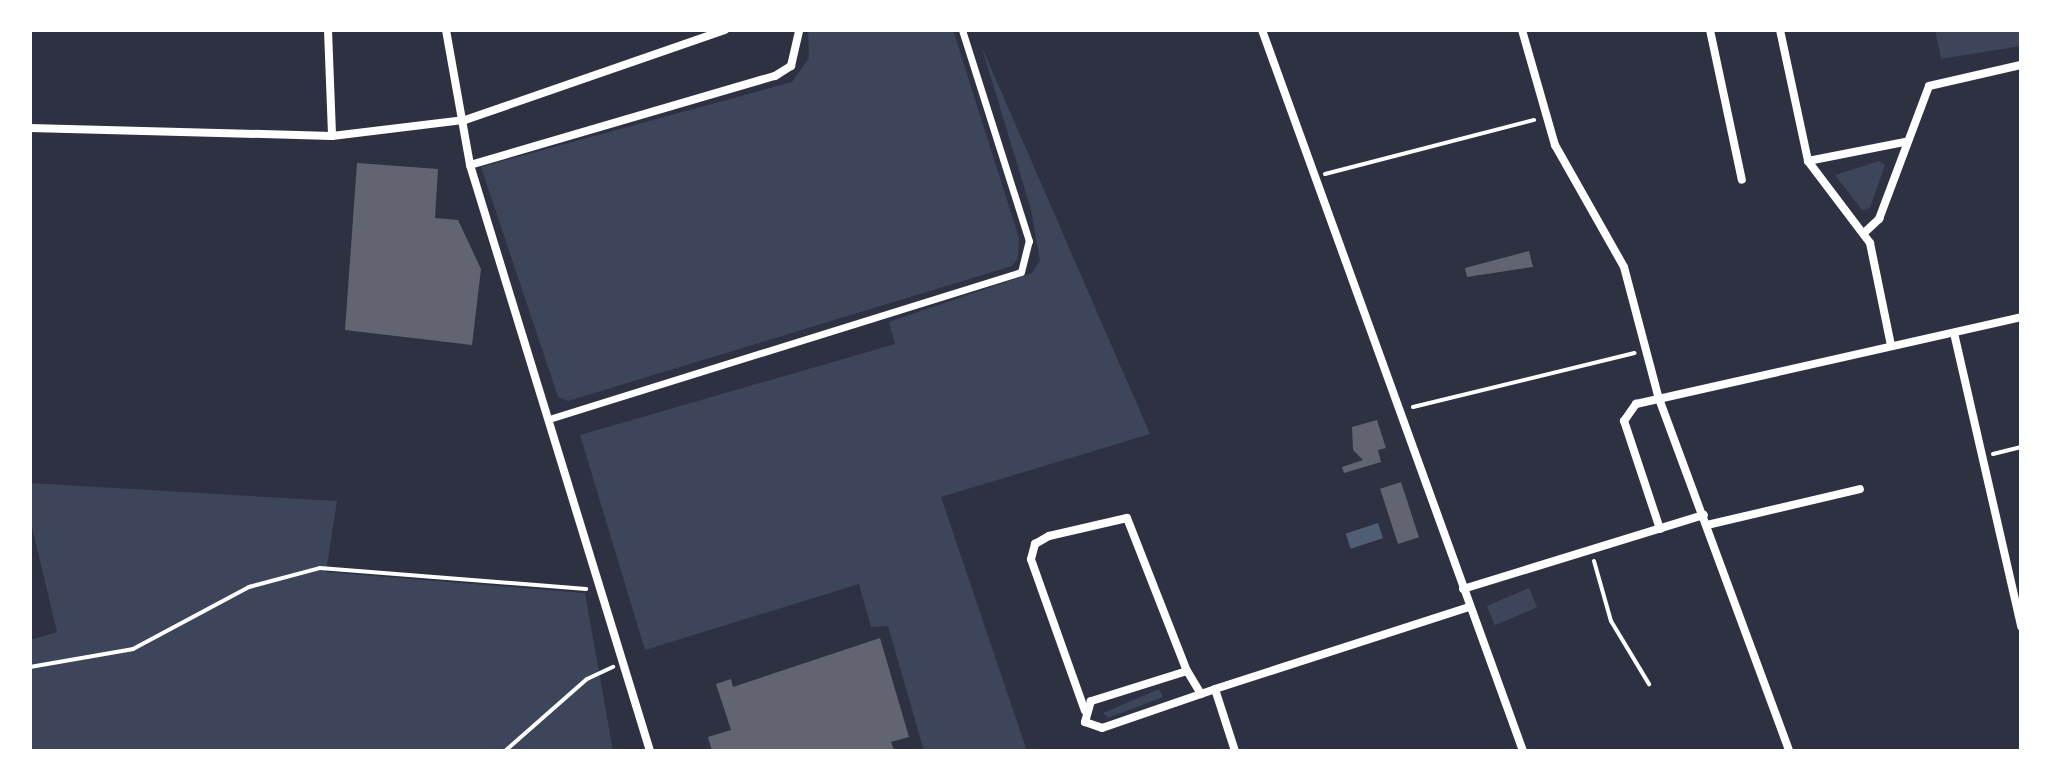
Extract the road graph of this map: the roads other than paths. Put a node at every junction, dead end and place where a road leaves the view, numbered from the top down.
1 (328, 30) edge
2 (446, 30) edge
3 (725, 30) edge
4 (799, 30) edge
5 (962, 30) edge
6 (1262, 30) edge
7 (1522, 30) edge
8 (1710, 30) edge
9 (1780, 30) edge
10 (2021, 65) edge
11 (465, 120) junction
12 (30, 128) edge
13 (332, 136) junction
14 (1905, 142) junction
15 (1808, 161) junction
16 (470, 165) junction
17 (1742, 180) dead end
18 (1864, 233) junction
19 (2021, 317) edge
20 (1954, 333) junction
21 (1891, 345) junction
22 (1658, 396) junction
23 (549, 419) junction
24 (1860, 489) dead end
25 (1704, 515) junction
26 (1707, 525) junction
27 (1660, 529) junction
28 (1463, 589) junction
29 (1469, 607) junction
30 (2021, 626) edge
31 (1187, 671) junction
32 (1215, 689) junction
33 (1201, 694) junction
34 (1085, 711) junction
35 (650, 751) edge
36 (1235, 751) edge
37 (1523, 751) edge
38 (1789, 751) edge

1 - 13 street
2 - 11 street
3 - 11 street
4 - 16 street
5 - 23 street
6 - 28 street
7 - 22 street
8 - 17 street
9 - 15 street
10 - 14 street
11 - 13 street
11 - 16 street
12 - 13 street
14 - 15 street
14 - 18 street
15 - 18 street
16 - 23 street
18 - 21 street
19 - 20 street
20 - 21 street
20 - 30 street
21 - 22 street
22 - 25 street
22 - 27 street
23 - 35 street
24 - 26 street
25 - 26 street
25 - 27 street
26 - 38 street
27 - 28 street
28 - 29 street
29 - 32 street
29 - 37 street
31 - 33 street
31 - 34 street
31 - 34 street
32 - 33 street
32 - 36 street
33 - 34 street

